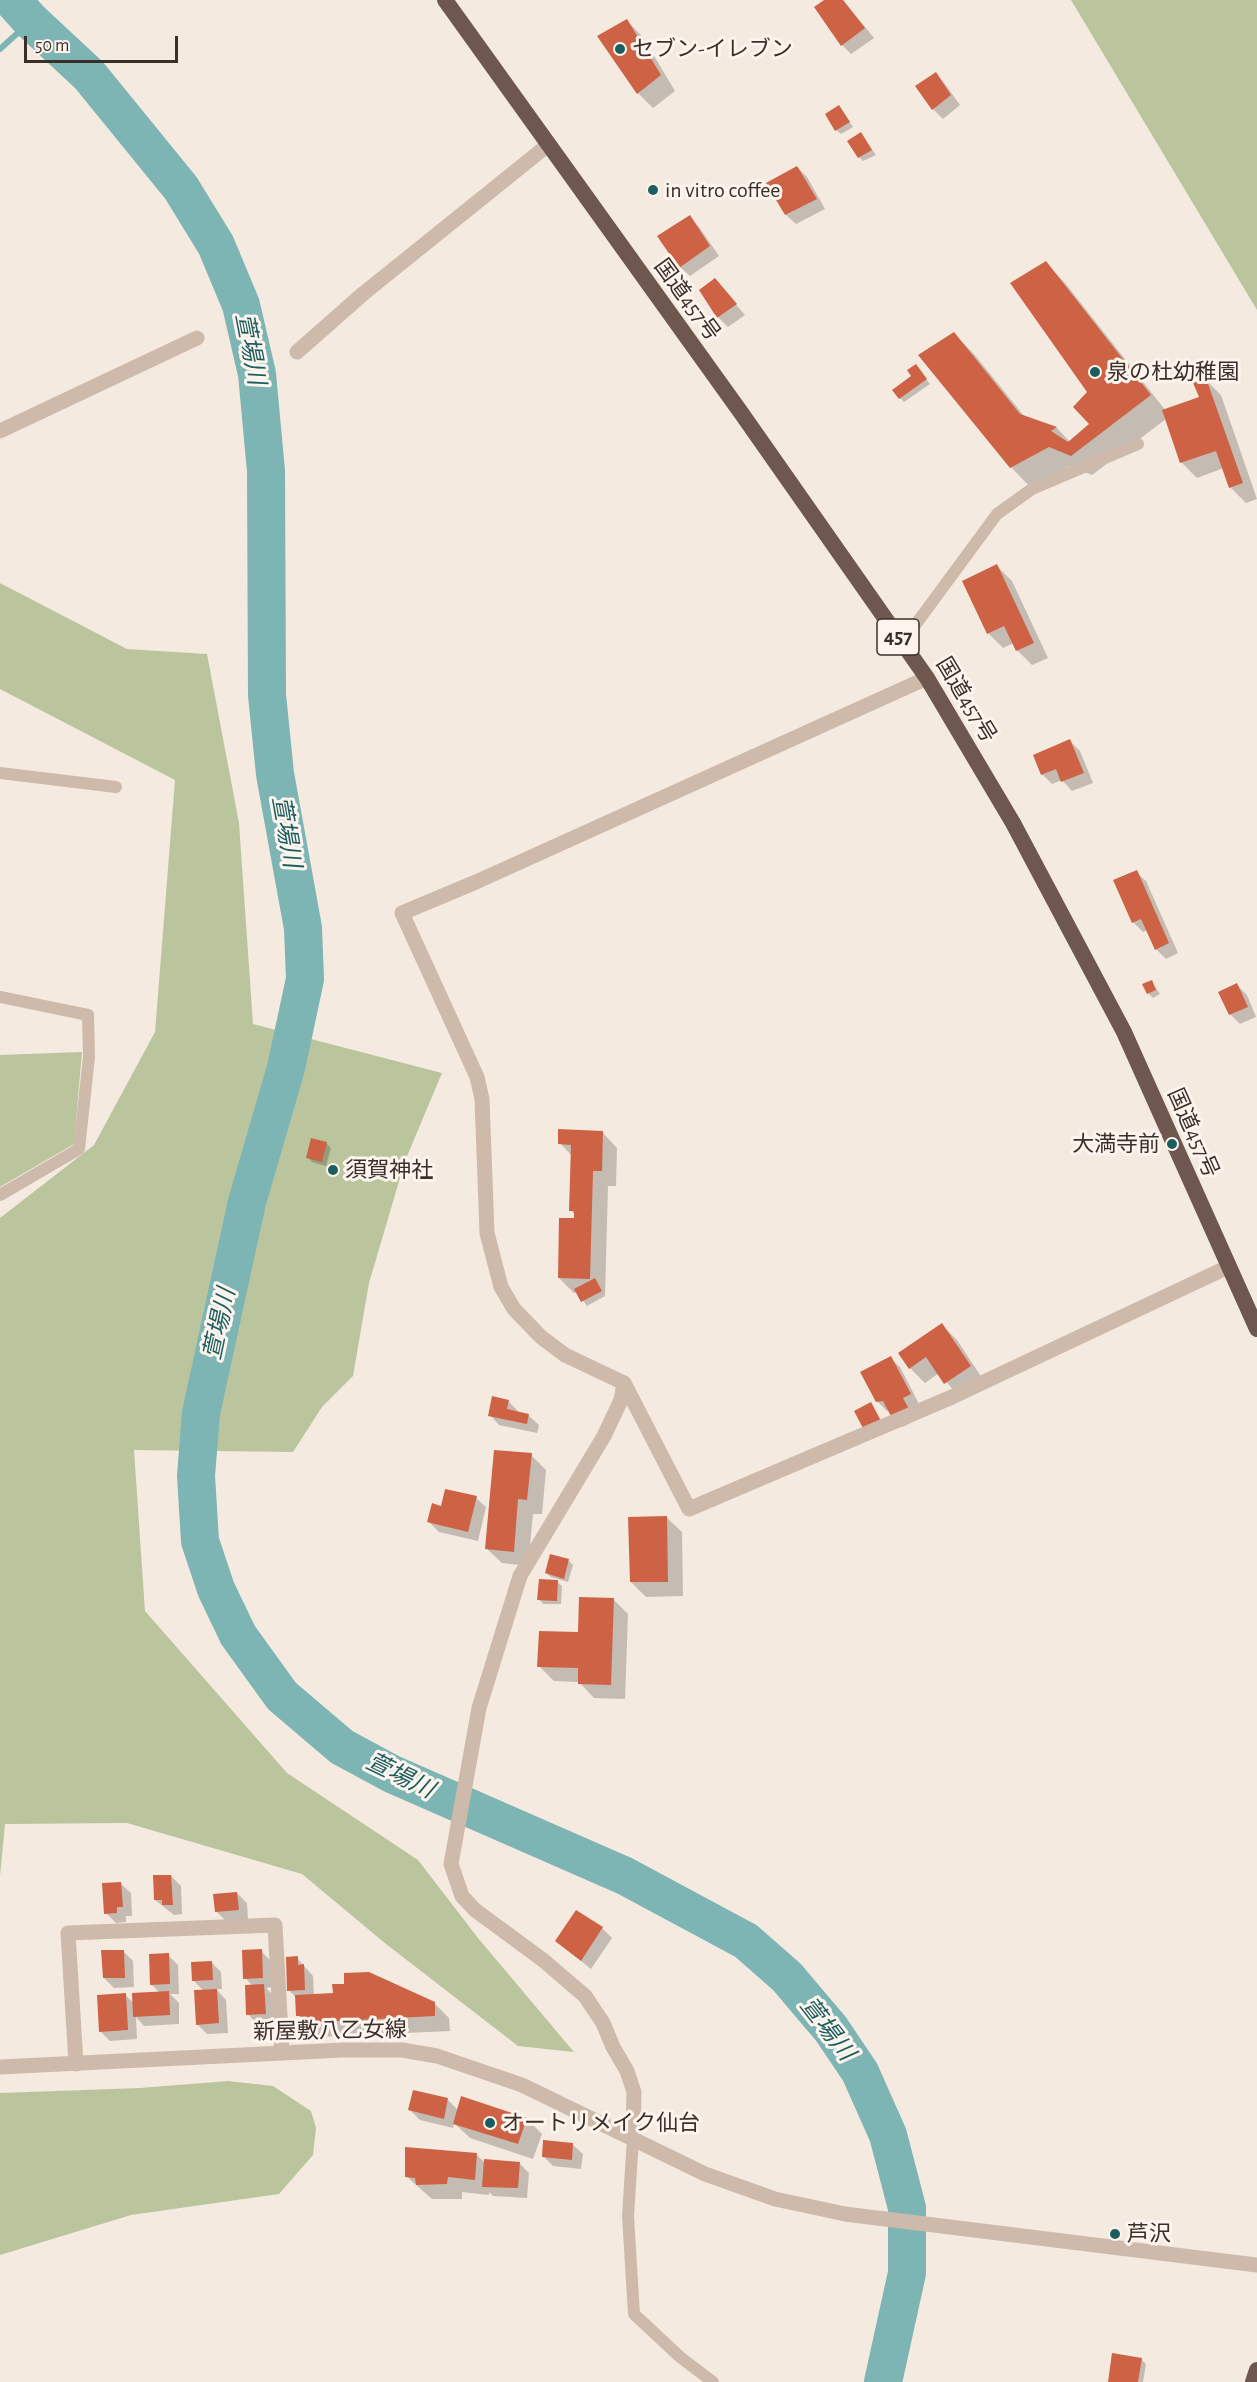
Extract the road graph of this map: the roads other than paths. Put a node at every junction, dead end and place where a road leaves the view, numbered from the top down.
1 (445, 0) edge
2 (548, 145) junction
3 (197, 338) dead end
4 (297, 352) dead end
5 (0, 431) edge
6 (1138, 444) dead end
7 (902, 643) junction
8 (927, 678) junction
9 (0, 773) edge
10 (116, 787) dead end
11 (0, 997) edge
12 (0, 1195) edge
13 (1228, 1267) junction
14 (1257, 1329) edge
15 (624, 1383) junction
16 (282, 2053) junction
17 (76, 2064) junction
18 (0, 2067) edge
19 (633, 2138) junction
20 (1257, 2265) edge
21 (1257, 2370) edge
22 (714, 2382) edge
23 (1253, 2382) edge

1 - 2 highway, 国道457号 / 457
2 - 4 street
2 - 7 highway, 国道457号 / 457
3 - 5 street
6 - 7 lane
7 - 8 highway, 国道457号 / 457
8 - 13 highway, 国道457号 / 457
8 - 15 street
9 - 10 lane
11 - 12 lane
13 - 14 highway, 国道457号 / 457
13 - 15 street
15 - 19 street
16 - 17 street, 新屋敷八乙女線
16 - 17 street
16 - 19 street, 新屋敷八乙女線
17 - 18 street, 新屋敷八乙女線
19 - 20 street, 新屋敷八乙女線
19 - 22 lane
21 - 23 highway

